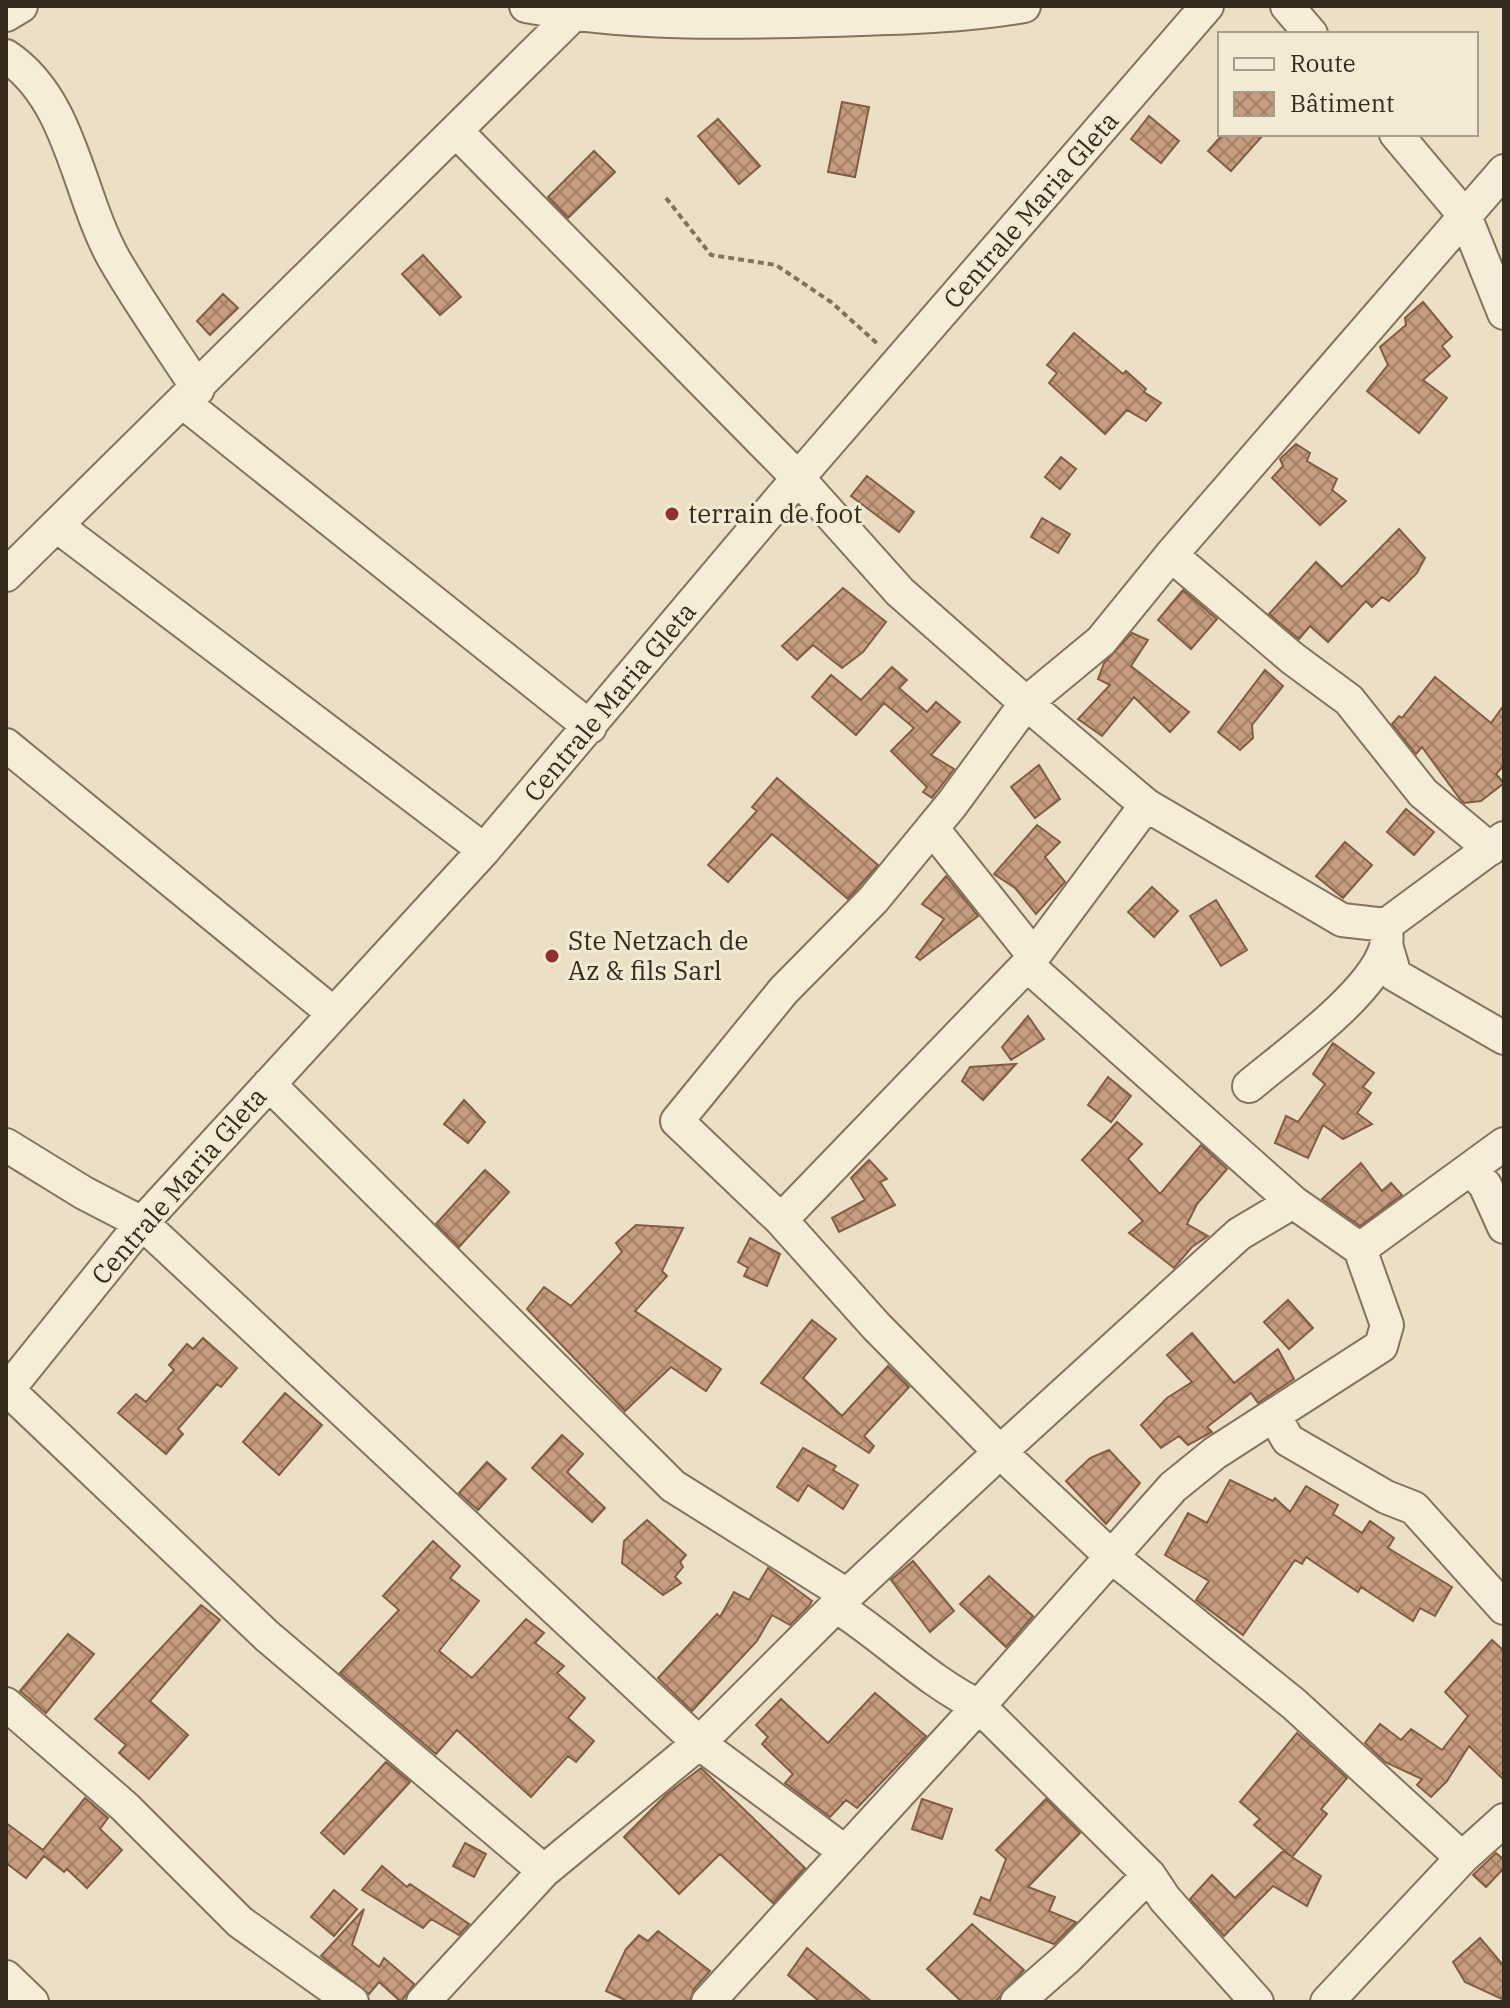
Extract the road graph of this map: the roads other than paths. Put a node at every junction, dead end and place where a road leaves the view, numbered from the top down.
1 (21, 6) edge
2 (526, 6) edge
3 (1024, 6) edge
4 (1207, 6) edge
5 (1287, 6) edge
6 (578, 10) edge
7 (6, 15) edge
8 (1309, 32) edge
9 (6, 56) edge
10 (458, 133) junction
11 (1398, 136) edge
12 (1504, 171) edge
13 (1465, 216) junction
14 (1504, 313) edge
15 (191, 396) junction
16 (798, 478) junction
17 (57, 526) junction
18 (1171, 555) junction
19 (6, 575) edge
20 (1026, 703) junction
21 (590, 727) junction
22 (6, 745) edge
23 (1146, 805) junction
24 (932, 828) junction
25 (1497, 844) edge
26 (484, 850) junction
27 (1386, 936) junction
28 (1031, 961) junction
29 (333, 1013) junction
30 (1504, 1038) edge
31 (269, 1084) junction
32 (1249, 1086) dead end
33 (1504, 1144) edge
34 (6, 1145) edge
35 (1470, 1169) junction
36 (1293, 1202) junction
37 (781, 1220) junction
38 (142, 1223) junction
39 (1504, 1227) edge
40 (1360, 1249) junction
41 (7, 1390) edge
42 (1275, 1417) junction
43 (1000, 1452) junction
44 (1112, 1557) junction
45 (842, 1600) junction
46 (1504, 1608) edge
47 (6, 1704) edge
48 (979, 1706) junction
49 (699, 1743) junction
50 (1504, 1820) edge
51 (844, 1851) junction
52 (1462, 1858) junction
53 (544, 1871) junction
54 (1149, 1875) junction
55 (6, 1977) edge
56 (32, 2002) edge
57 (352, 2002) edge
58 (423, 2002) edge
59 (708, 2002) edge
60 (1017, 2002) edge
61 (1257, 2002) edge
62 (1327, 2002) edge

1 - 7 street
2 - 6 street
3 - 6 street
4 - 16 street, Centrale Maria Gleta
5 - 8 street
6 - 10 street
9 - 15 street
10 - 15 street
10 - 16 street
11 - 13 street
12 - 13 street
13 - 14 street
13 - 18 street
15 - 17 street
15 - 21 street
16 - 20 street
16 - 21 street, Centrale Maria Gleta
17 - 19 street
17 - 26 street
18 - 20 street
18 - 25 street
20 - 23 street
20 - 24 street
21 - 26 street, Centrale Maria Gleta
22 - 29 street
23 - 27 street
23 - 28 street
24 - 28 street
24 - 37 street
25 - 27 street
26 - 29 street, Centrale Maria Gleta
27 - 30 street
27 - 32 street
28 - 36 street
28 - 37 street
29 - 31 street, Centrale Maria Gleta
31 - 38 street, Centrale Maria Gleta
31 - 45 street
33 - 35 street
34 - 38 street
35 - 39 street
35 - 40 street
36 - 40 street
36 - 43 street
37 - 43 street
38 - 41 street, Centrale Maria Gleta
38 - 49 street
40 - 42 street
41 - 53 street
42 - 44 street
42 - 46 street
43 - 44 street
43 - 45 street
44 - 48 street
44 - 52 street
45 - 48 street
45 - 49 street
47 - 57 street
48 - 51 street
48 - 54 street
49 - 51 street
49 - 53 street
50 - 52 street
51 - 59 street
52 - 62 street
53 - 58 street
54 - 60 street
54 - 61 street
55 - 56 street

